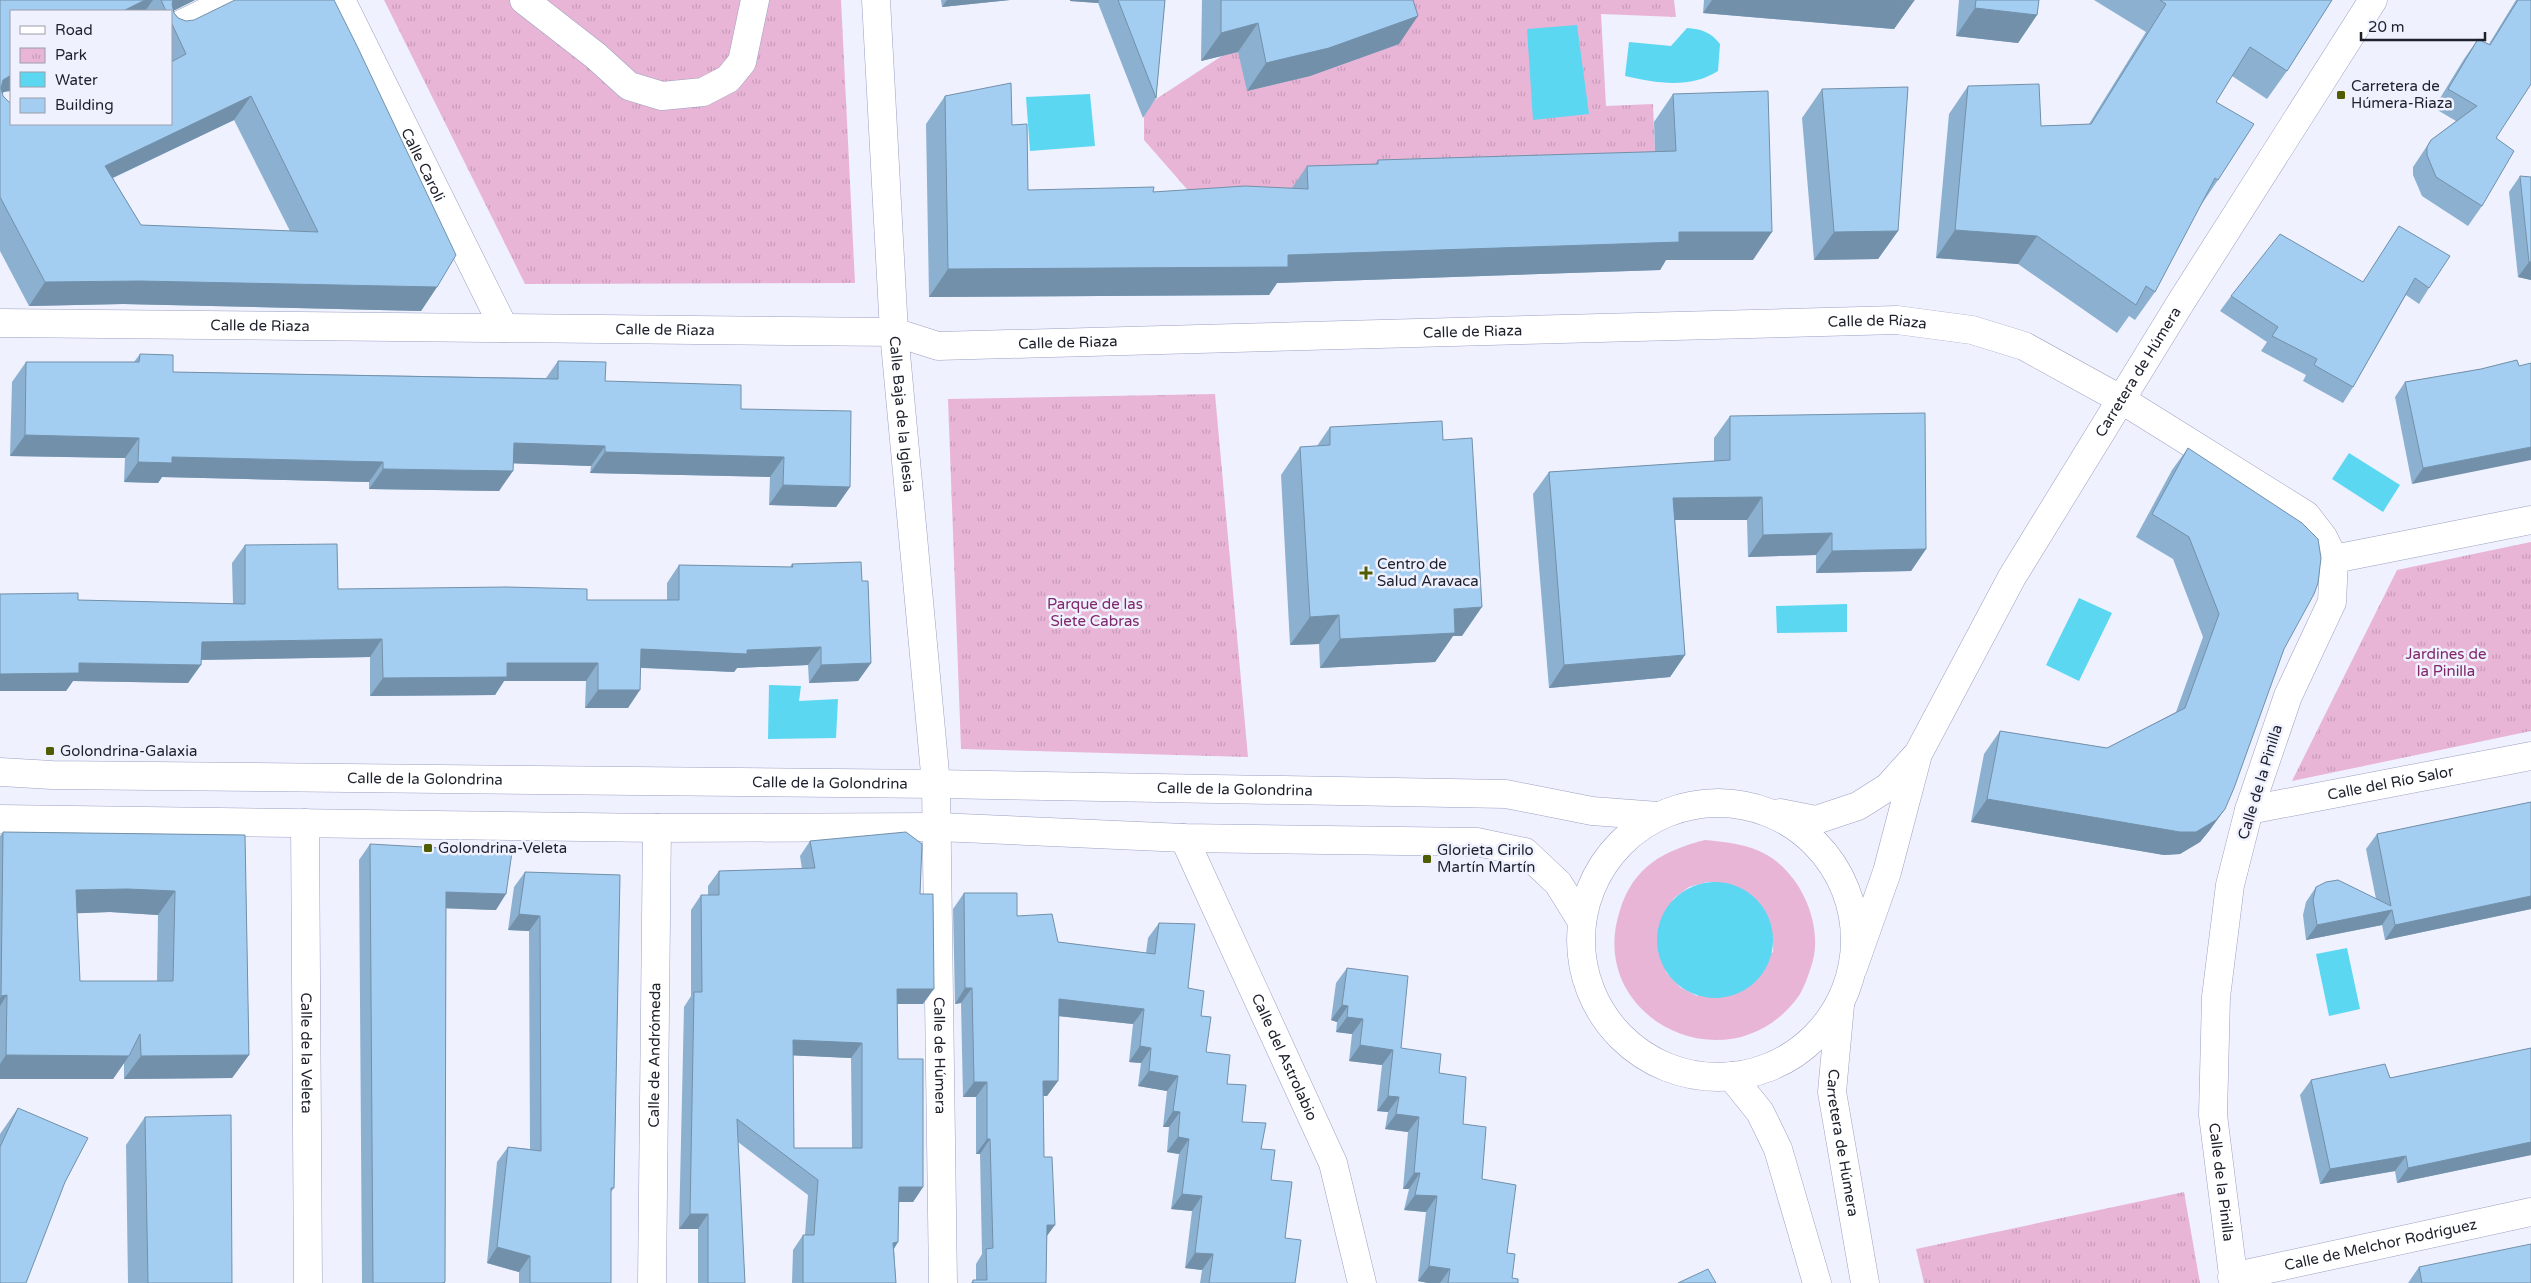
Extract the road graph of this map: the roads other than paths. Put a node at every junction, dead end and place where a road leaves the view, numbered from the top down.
1 (231, 0) edge
2 (341, 0) edge
3 (524, 0) edge
4 (755, 0) edge
5 (876, 0) edge
6 (2373, 0) edge
7 (172, 29) edge
8 (0, 323) edge
9 (504, 328) junction
10 (894, 332) junction
11 (2122, 400) junction
12 (2531, 520) edge
13 (2334, 559) junction
14 (1918, 754) junction
15 (2531, 756) edge
16 (0, 772) edge
17 (936, 784) junction
18 (1761, 809) junction
19 (2249, 810) junction
20 (1658, 816) junction
21 (0, 819) edge
22 (305, 823) junction
23 (938, 827) junction
24 (657, 828) junction
25 (1184, 838) junction
26 (1581, 920) junction
27 (1853, 968) junction
28 (1841, 1002) junction
29 (1731, 1076) junction
30 (2531, 1212) edge
31 (2233, 1280) edge
32 (308, 1283) edge
33 (652, 1283) edge
34 (943, 1283) edge
35 (1362, 1283) edge
36 (1817, 1283) edge
37 (1865, 1283) edge

1 - 7 street
2 - 9 street, Calle Caroli
3 - 4 street
5 - 10 street, Calle Baja de la Iglesia
6 - 11 street, Carretera de Húmera
8 - 9 street, Calle de Riaza
9 - 10 street, Calle de Riaza
10 - 11 street, Calle de Riaza
10 - 17 street, Calle Baja de la Iglesia
11 - 13 street, Calle de la Pinilla
11 - 14 street, Carretera de Húmera
12 - 13 street
13 - 19 street, Calle de la Pinilla
14 - 18 street, Carretera de Húmera
14 - 27 street, Carretera de Húmera
15 - 19 street, Calle del Río Salor
16 - 17 street, Calle de la Golondrina
17 - 20 street, Calle de la Golondrina
17 - 23 street, Calle Baja de la Iglesia
18 - 20 street, Carretera de Húmera
18 - 27 street
19 - 31 street, Calle de la Pinilla
20 - 26 street
21 - 22 street
22 - 24 street
22 - 32 street, Calle de la Veleta
23 - 24 street
23 - 25 street
23 - 34 street, Calle de Húmera
24 - 33 street, Calle de Andrómeda
25 - 26 street
25 - 35 street, Calle del Astrolabio
26 - 29 street
27 - 28 street, Carretera de Húmera
28 - 29 street
28 - 37 street, Carretera de Húmera
29 - 36 street
30 - 31 street, Calle de Melchor Rodríguez

